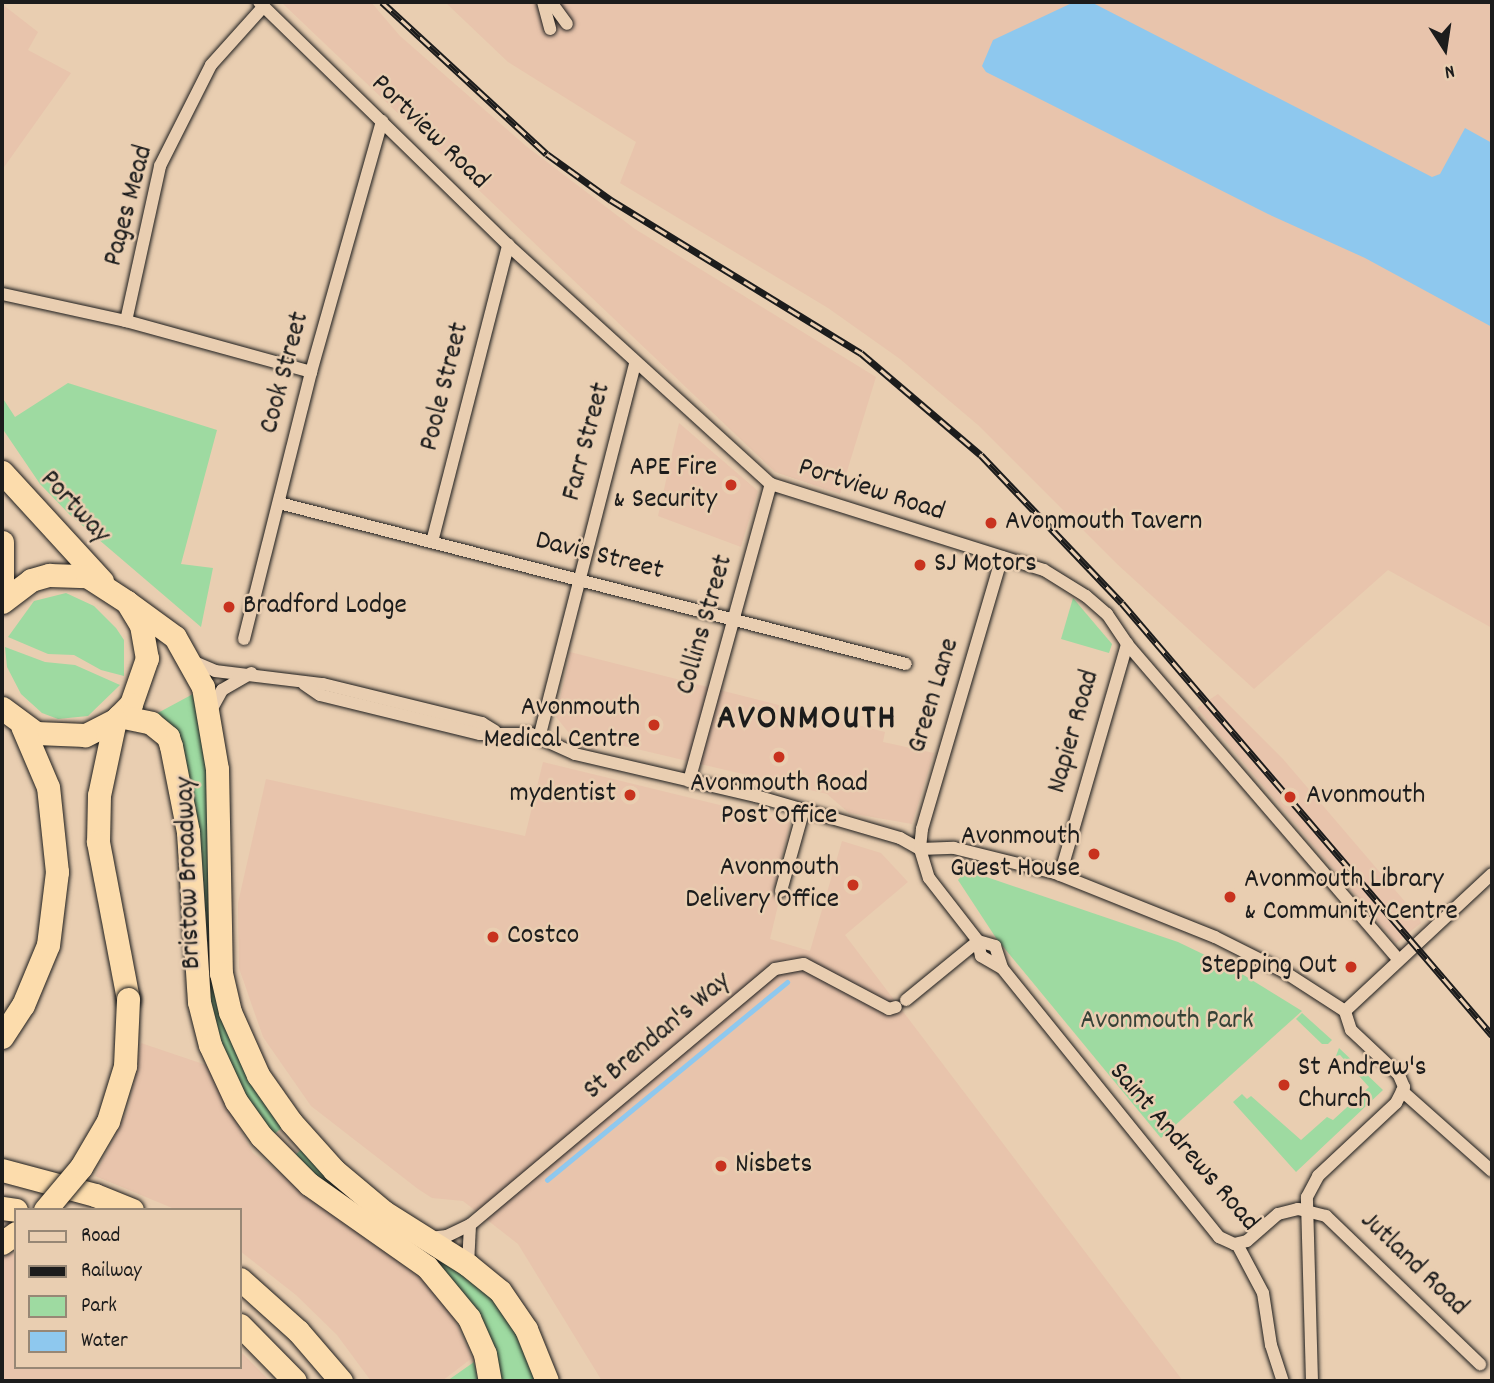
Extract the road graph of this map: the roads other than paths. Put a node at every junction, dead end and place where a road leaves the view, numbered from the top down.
1 (543, 2) edge
2 (551, 2) edge
3 (261, 4) edge
4 (567, 24) dead end
5 (550, 29) dead end
6 (382, 121) junction
7 (508, 244) junction
8 (2, 294) edge
9 (125, 321) junction
10 (635, 363) junction
11 (311, 372) junction
12 (2, 472) edge
13 (771, 484) junction
14 (279, 503) junction
15 (2, 542) edge
16 (432, 542) junction
17 (1002, 557) junction
18 (577, 576) junction
19 (104, 583) junction
20 (2, 593) edge
21 (2, 602) edge
22 (127, 602) junction
23 (733, 616) junction
24 (244, 639) dead end
25 (1127, 644) junction
26 (192, 661) junction
27 (906, 664) dead end
28 (251, 673) junction
29 (2, 708) edge
30 (209, 715) junction
31 (117, 718) junction
32 (22, 726) junction
33 (539, 738) junction
34 (689, 781) junction
35 (803, 812) junction
36 (920, 849) junction
37 (1060, 875) junction
38 (1492, 875) edge
39 (782, 891) dead end
40 (978, 941) junction
41 (1398, 959) junction
42 (1345, 1011) junction
43 (2, 1037) edge
44 (1402, 1091) junction
45 (2, 1170) edge
46 (1492, 1171) edge
47 (47, 1208) edge
48 (127, 1208) edge
49 (1307, 1209) junction
50 (470, 1225) junction
51 (422, 1237) junction
52 (1237, 1244) junction
53 (468, 1265) junction
54 (242, 1281) edge
55 (242, 1327) edge
56 (1480, 1364) dead end
57 (295, 1381) edge
58 (341, 1381) edge
59 (490, 1381) edge
60 (547, 1381) edge
61 (1283, 1381) edge
62 (1312, 1381) edge

1 - 5 street
2 - 4 street
3 - 6 street, Portview Road
3 - 9 street, Pages Mead
6 - 7 street, Portview Road
6 - 11 street, Cook Street
7 - 10 street, Portview Road
7 - 16 street, Poole Street
8 - 9 street
9 - 11 street
10 - 13 street, Portview Road
10 - 18 street, Farr Street
11 - 14 street, Cook Street
12 - 19 highway, Portway
13 - 17 street, Portview Road
13 - 23 street, Collins Street
14 - 16 street, Davis Street
14 - 24 street, Cook Street
15 - 20 highway
16 - 18 street, Davis Street
17 - 25 street, Portview Road
17 - 36 street, Green Lane
18 - 23 street, Davis Street
18 - 33 street, Farr Street
19 - 21 highway
19 - 22 highway, Portway
22 - 26 highway, Bristow Broadway
22 - 31 highway
23 - 27 street, Davis Street
23 - 34 street, Collins Street
25 - 37 street, Napier Road
25 - 41 street, Portview Road
26 - 28 street
26 - 30 highway, Bristow Broadway
28 - 30 street
28 - 33 street
29 - 32 highway
30 - 51 highway, Bristow Broadway
31 - 32 highway
31 - 47 highway, bridge
31 - 59 highway, Bristow Broadway
32 - 43 highway
33 - 34 street
34 - 35 street
35 - 36 street
35 - 39 street
36 - 37 street
36 - 40 street, Saint Andrews Road
37 - 42 street
38 - 41 street
40 - 50 street, St Brendan's Way
40 - 52 street, Saint Andrews Road
41 - 42 street
42 - 44 street
44 - 46 street
44 - 49 street
45 - 48 highway
49 - 52 street
49 - 56 street, Jutland Road
49 - 62 street
50 - 51 street, St Brendan's Way
50 - 53 street
51 - 53 highway, Bristow Broadway
52 - 61 street, Saint Andrews Road
53 - 60 highway, Bristow Broadway
54 - 58 highway
55 - 57 highway

